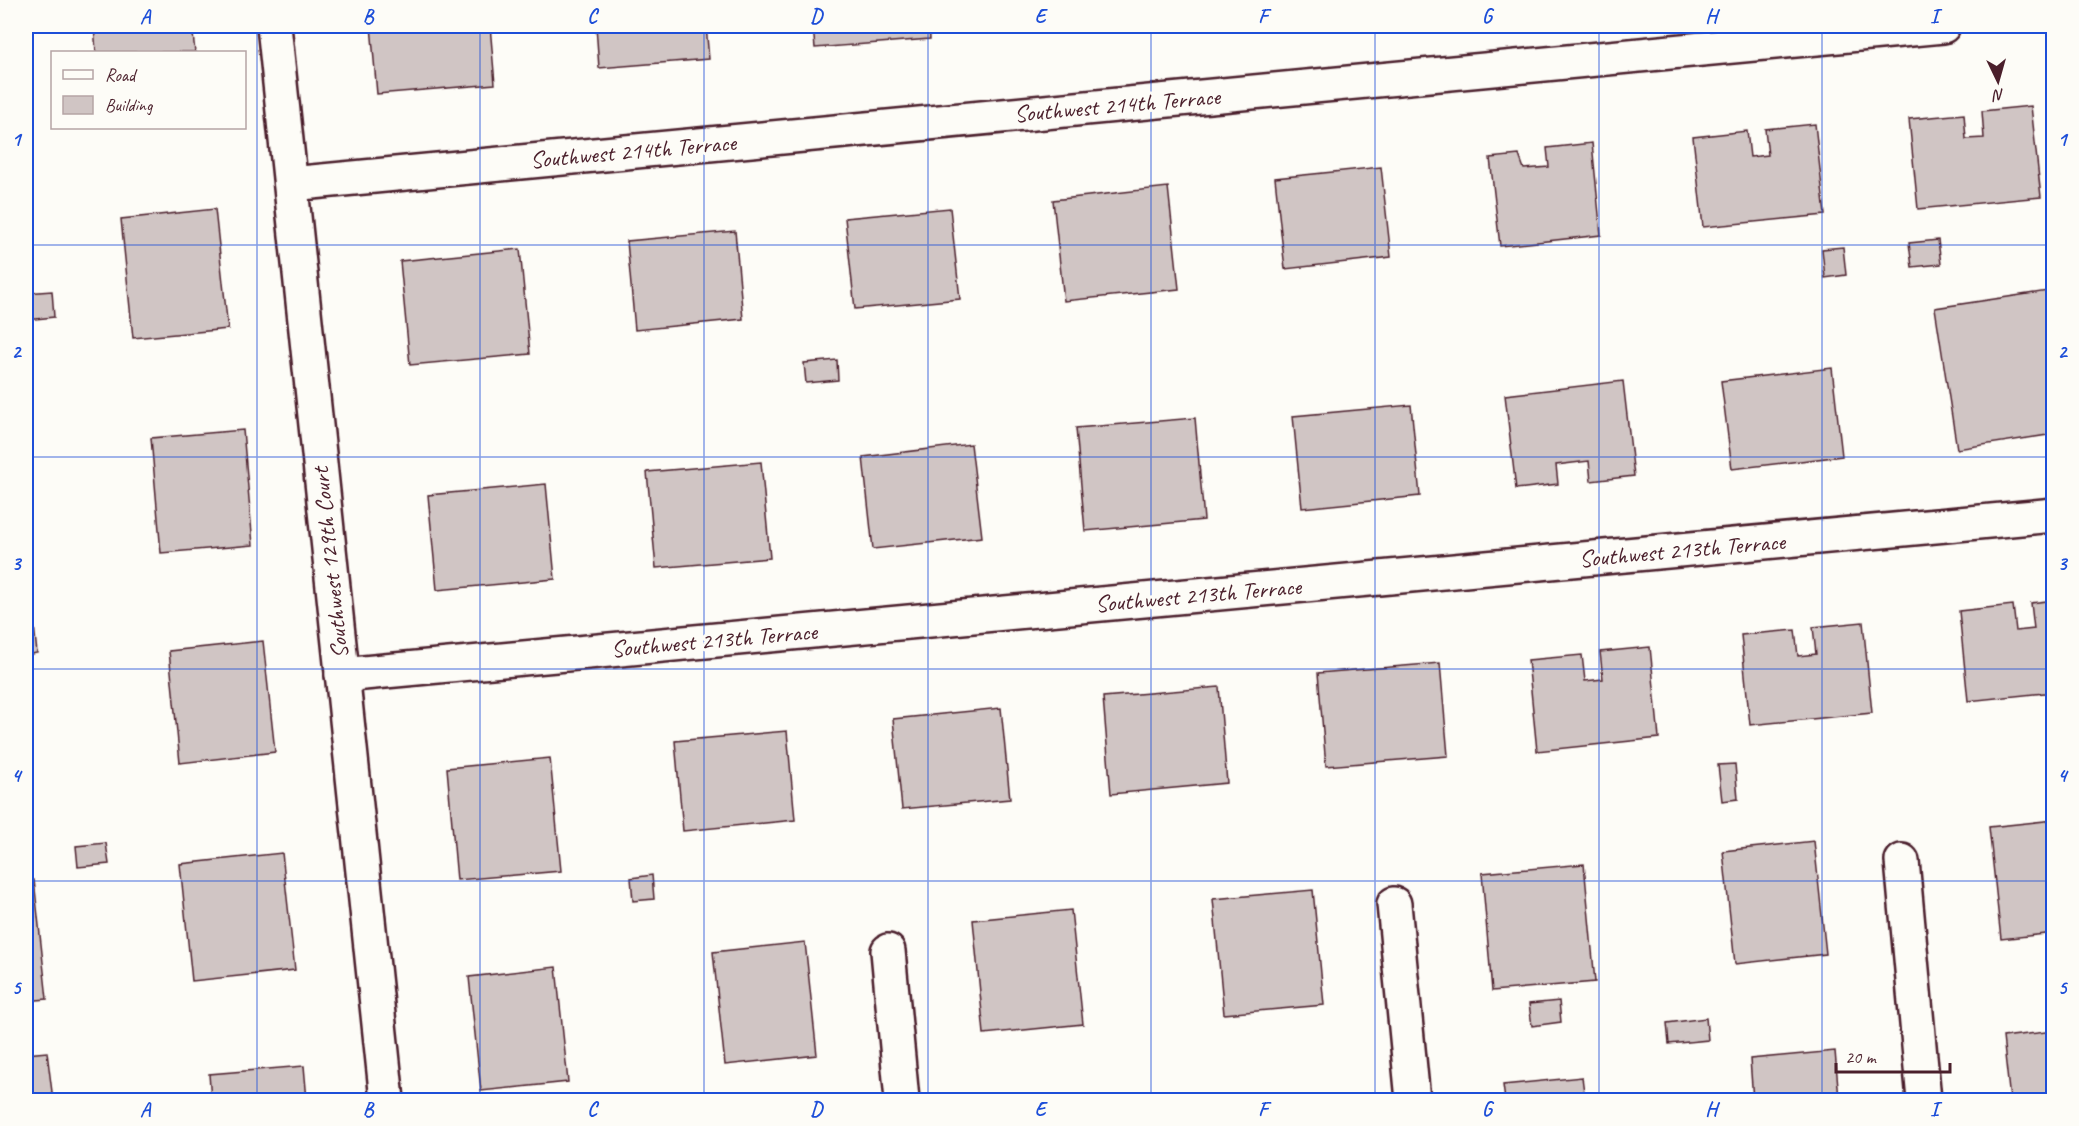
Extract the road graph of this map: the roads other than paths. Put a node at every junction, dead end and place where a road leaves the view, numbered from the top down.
1 (274, 26) edge
2 (1943, 26) edge
3 (291, 184) junction
4 (2054, 515) edge
5 (342, 675) junction
6 (1902, 861) dead end
7 (1394, 904) dead end
8 (888, 951) dead end
9 (387, 1101) edge
10 (902, 1101) edge
11 (1413, 1101) edge
12 (1924, 1101) edge

1 - 3 street, Southwest 129th Court
2 - 3 street, Southwest 214th Terrace
3 - 5 street, Southwest 129th Court
4 - 5 street, Southwest 213th Terrace
5 - 9 street, Southwest 129th Court
6 - 12 street
7 - 11 street
8 - 10 street

